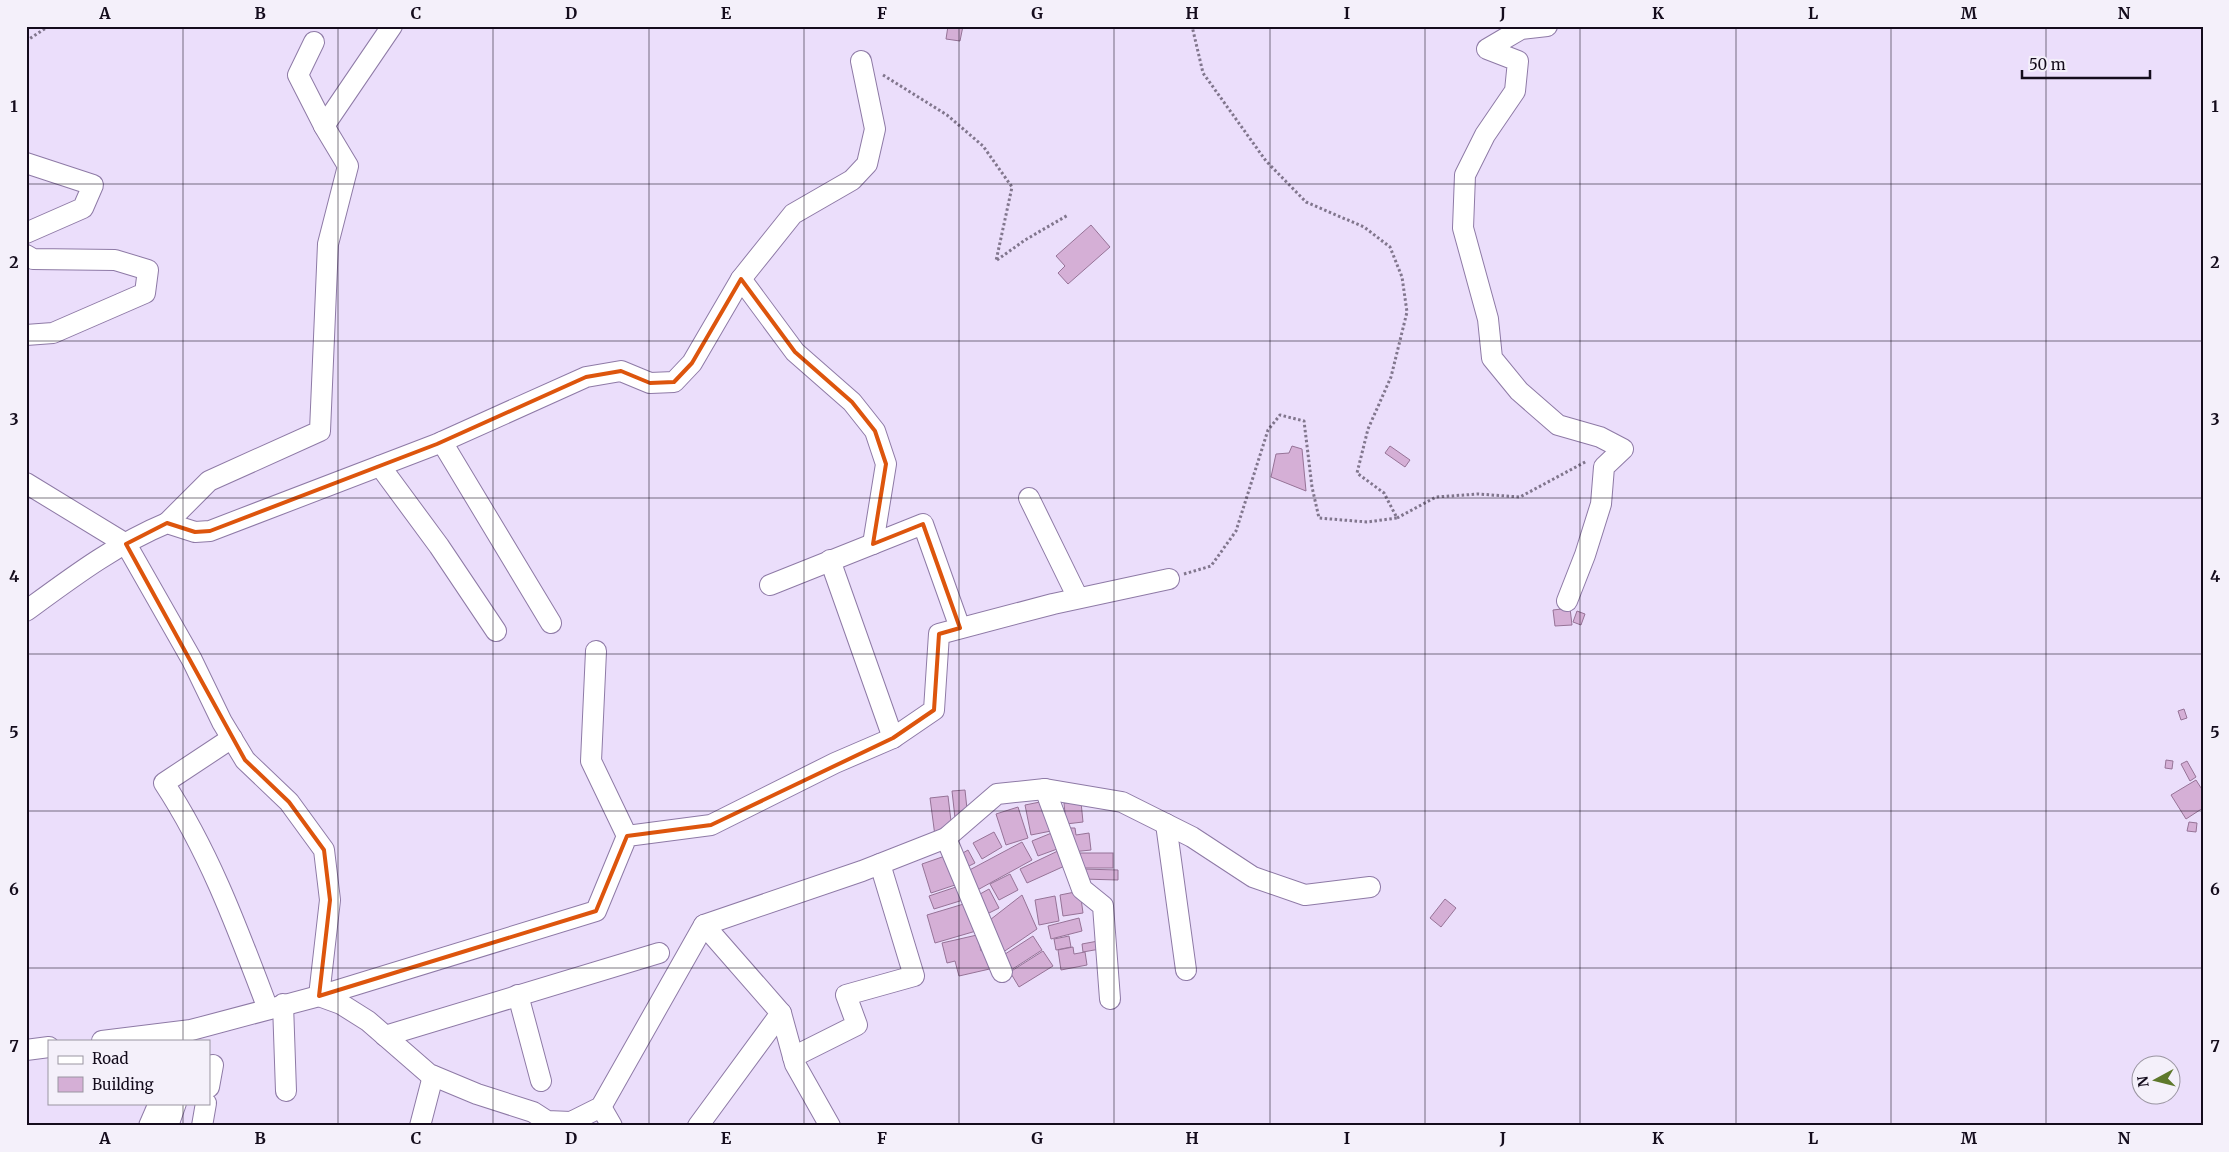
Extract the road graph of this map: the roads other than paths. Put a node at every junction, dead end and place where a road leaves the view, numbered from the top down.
1 (392, 26) edge
2 (1547, 26) edge
3 (314, 42) dead end
4 (861, 61) road end
5 (324, 126) junction
6 (26, 163) edge
7 (26, 233) edge
8 (26, 255) edge
9 (741, 279) junction
10 (26, 335) edge
11 (442, 442) junction
12 (380, 466) junction
13 (26, 483) edge
14 (1030, 498) dead end
15 (167, 523) junction
16 (126, 544) junction
17 (872, 544) junction
18 (830, 560) junction
19 (1169, 579) road end
20 (770, 585) dead end
21 (1078, 598) junction
22 (1567, 601) dead end
23 (26, 611) edge
24 (551, 623) dead end
25 (960, 628) junction
26 (496, 631) dead end
27 (596, 652) dead end
28 (232, 738) junction
29 (893, 738) junction
30 (1046, 789) junction
31 (1166, 824) junction
32 (627, 836) junction
33 (946, 838) junction
34 (880, 864) junction
35 (1370, 888) dead end
36 (704, 926) junction
37 (659, 953) dead end
38 (1186, 970) dead end
39 (1002, 972) dead end
40 (518, 995) junction
41 (319, 996) junction
42 (1110, 999) dead end
43 (275, 1006) junction
44 (781, 1013) junction
45 (189, 1035) edge
46 (386, 1036) junction
47 (116, 1040) edge
48 (48, 1047) edge
49 (26, 1050) edge
50 (793, 1057) junction
51 (210, 1066) edge
52 (433, 1076) junction
53 (210, 1080) edge
54 (541, 1080) dead end
55 (286, 1091) dead end
56 (159, 1104) edge
57 (176, 1104) edge
58 (206, 1104) edge
59 (601, 1108) junction
60 (539, 1121) edge
61 (149, 1126) edge
62 (168, 1126) edge
63 (202, 1126) edge
64 (420, 1126) edge
65 (612, 1126) edge
66 (698, 1126) edge
67 (830, 1126) edge

1 - 5 street
2 - 22 street
3 - 5 street
4 - 9 street
5 - 15 street
6 - 7 street
8 - 10 street
9 - 11 street
9 - 17 street
11 - 12 street
11 - 24 street
12 - 15 street
12 - 26 street
13 - 16 street
14 - 21 street
15 - 16 street
16 - 23 street
16 - 28 street
17 - 18 street
17 - 25 street
18 - 20 street
18 - 29 street
19 - 21 street
21 - 25 street
25 - 29 street
27 - 32 street
28 - 41 street
28 - 43 street
29 - 32 street
30 - 31 street
30 - 33 street
30 - 42 street
31 - 35 street
31 - 38 street
32 - 41 street
33 - 34 street
33 - 39 street
34 - 36 street
34 - 50 street
36 - 44 street
36 - 59 street
37 - 40 street
40 - 46 street
40 - 54 street
41 - 43 street
41 - 46 street
43 - 45 street
43 - 55 street
44 - 50 street
44 - 66 street
45 - 47 street
46 - 52 street
48 - 49 street
50 - 67 street
51 - 53 street
52 - 60 street
52 - 64 street
56 - 61 street
57 - 62 street
58 - 63 street
59 - 60 street
59 - 65 street

